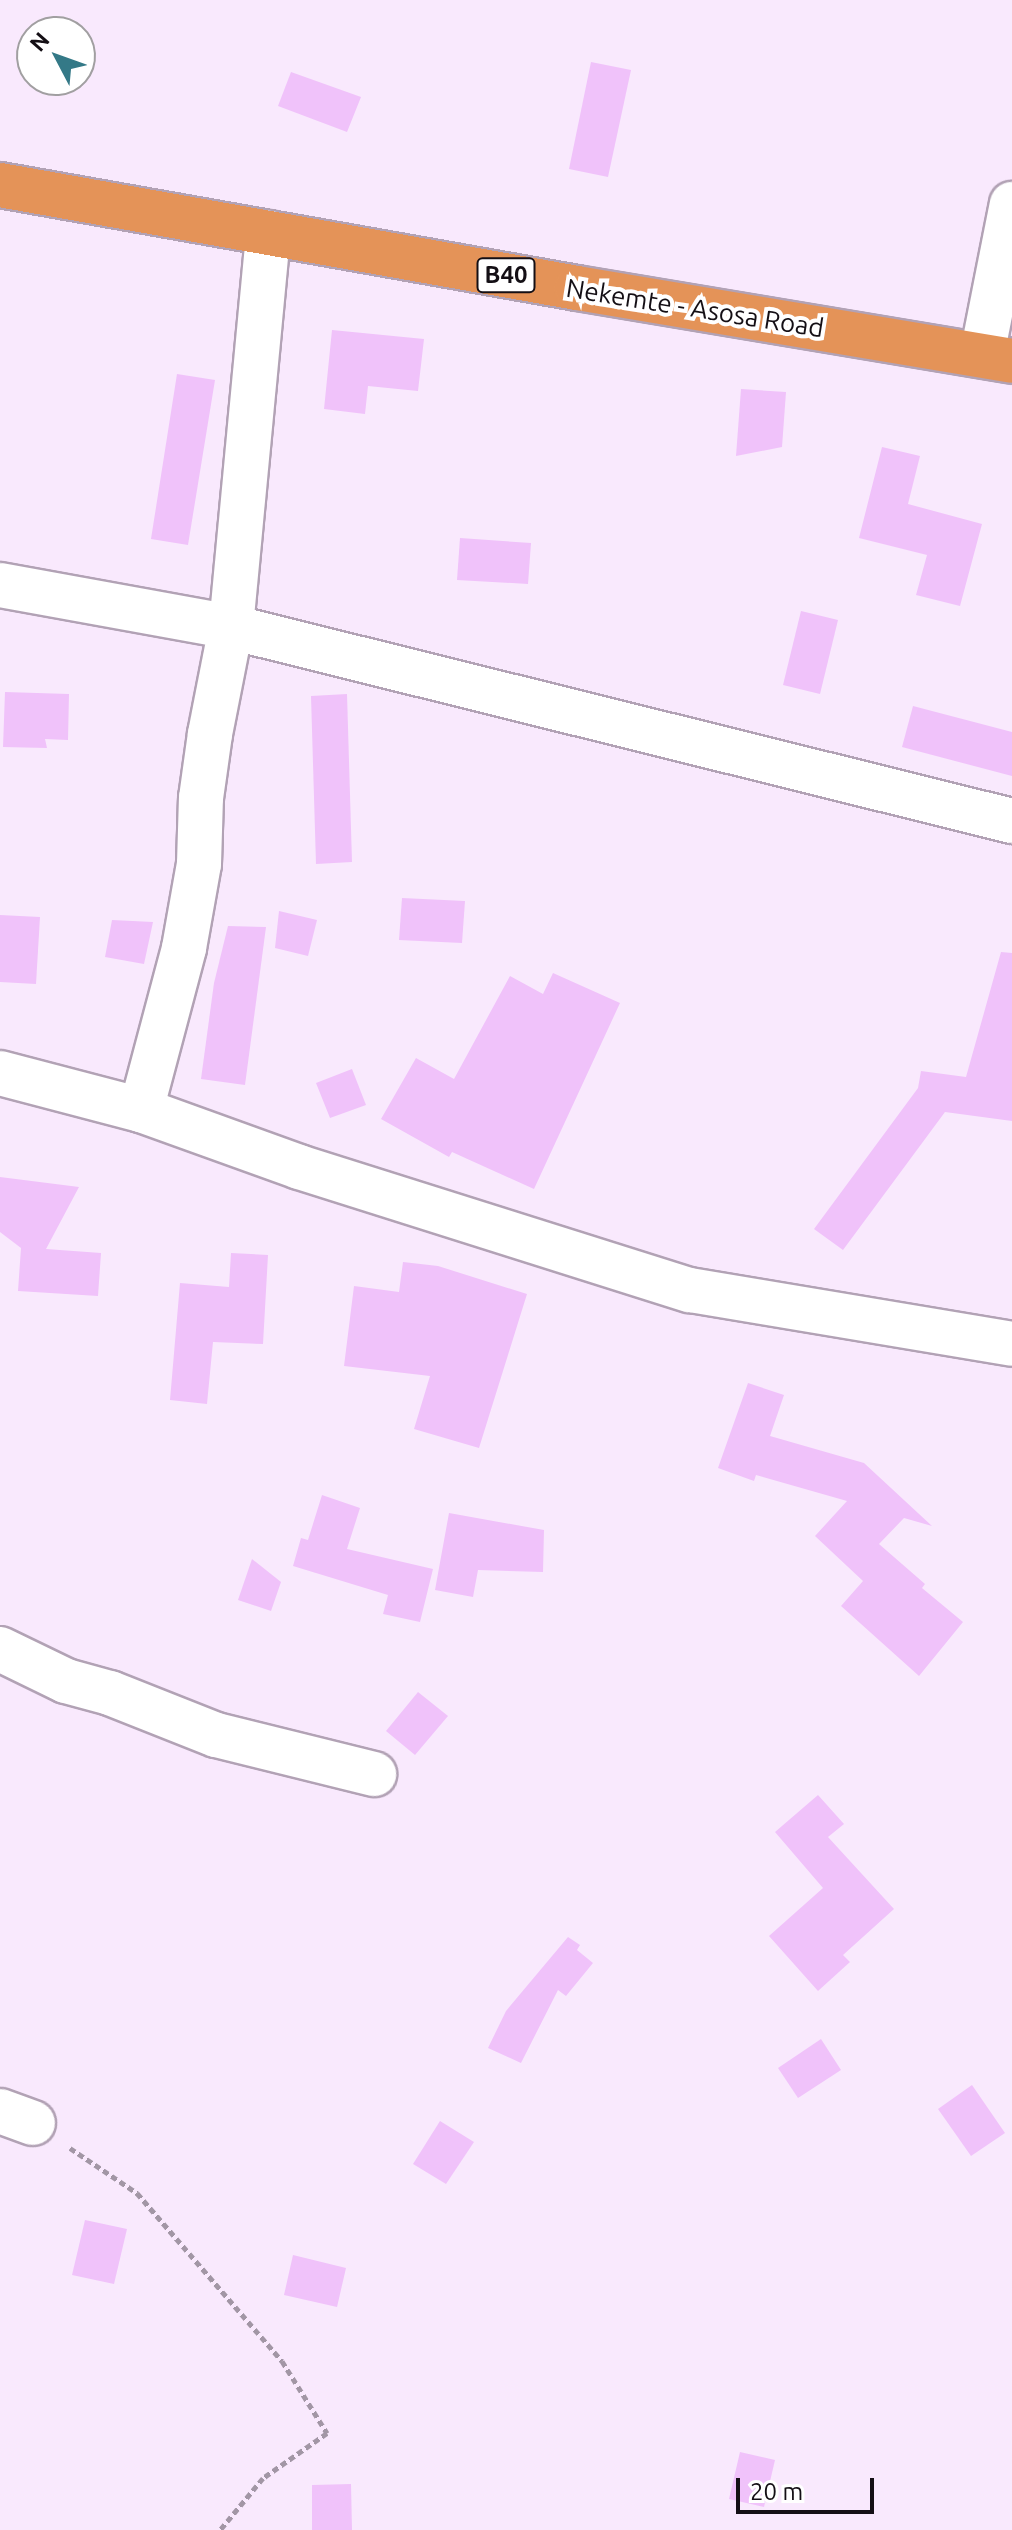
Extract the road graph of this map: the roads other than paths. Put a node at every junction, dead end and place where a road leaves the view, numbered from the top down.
1 (0, 185) edge
2 (1012, 204) edge
3 (268, 233) junction
4 (997, 358) edge
5 (0, 585) edge
6 (231, 627) junction
7 (1012, 821) edge
8 (0, 1073) edge
9 (141, 1110) junction
10 (1012, 1344) edge
11 (0, 1649) edge
12 (374, 1774) dead end

1 - 3 highway, Nekemte - Asosa Road / B40
2 - 4 street
3 - 4 highway, Nekemte - Asosa Road / B40
3 - 6 street
5 - 6 street
6 - 7 street
6 - 9 street
8 - 9 street
9 - 10 street
11 - 12 street

